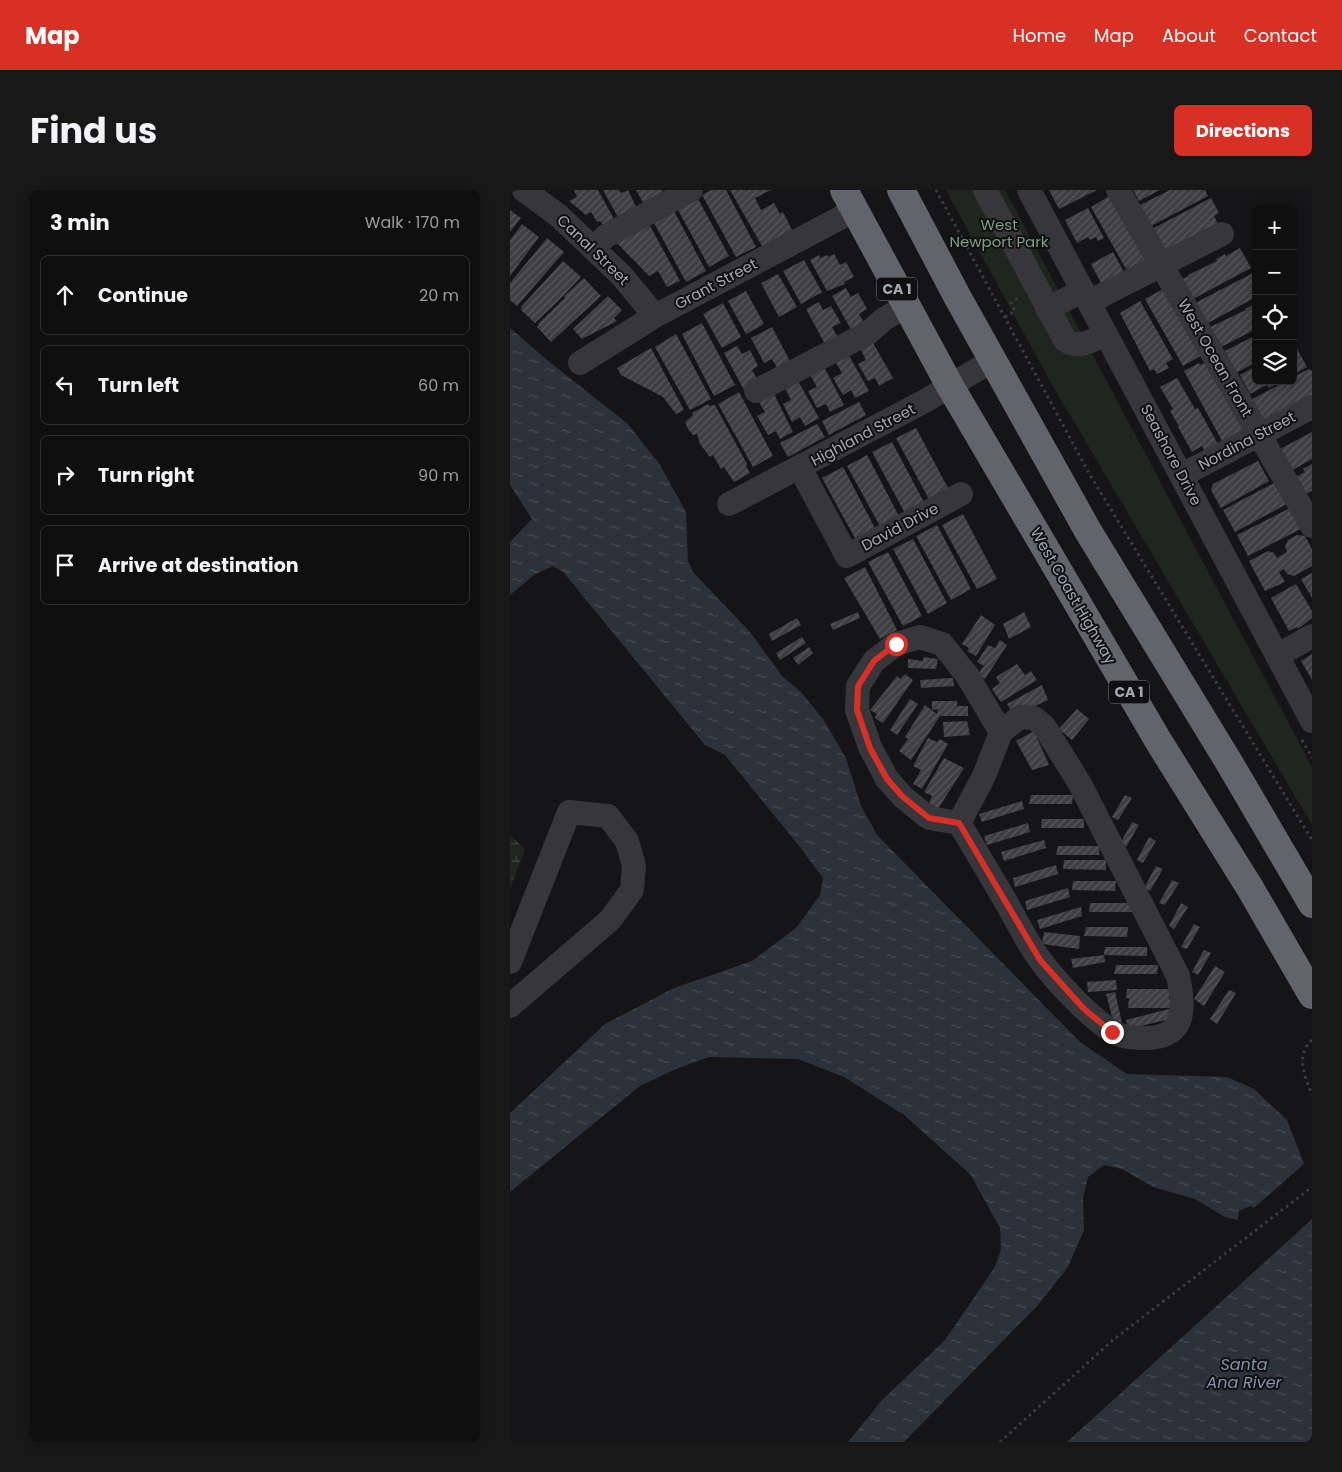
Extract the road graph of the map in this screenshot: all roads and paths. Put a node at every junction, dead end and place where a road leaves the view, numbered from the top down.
1 (524, 190) edge
2 (691, 190) edge
3 (901, 190) edge
4 (936, 190) edge
5 (985, 190) edge
6 (1029, 190) edge
7 (1118, 190) edge
8 (850, 200) edge
9 (1046, 221) junction
10 (1222, 234) dead end
11 (1012, 240) junction
12 (593, 248) junction
13 (1162, 265) junction
14 (1085, 297) junction
15 (906, 306) junction
16 (1047, 309) junction
17 (655, 316) junction
18 (1106, 334) junction
19 (993, 360) junction
20 (580, 363) dead end
21 (950, 386) junction
22 (756, 391) dead end
23 (1312, 407) edge
24 (1259, 435) junction
25 (800, 468) junction
26 (1182, 475) junction
27 (961, 494) dead end
28 (729, 504) dead end
29 (1312, 526) edge
30 (1312, 636) edge
31 (1277, 656) junction
32 (1312, 721) edge
33 (1001, 732) junction
34 (959, 823) junction
35 (1312, 840) edge
36 (1312, 904) edge
37 (510, 962) edge
38 (1312, 995) edge
39 (510, 1006) edge
40 (1312, 1040) edge
41 (1312, 1095) edge
42 (1312, 1187) edge
43 (1000, 1442) edge

1 - 12 street, Canal Street
2 - 12 street
3 - 19 highway
4 - 35 path
5 - 11 street
6 - 9 street, Seashore Drive
7 - 13 street, West Ocean Front
8 - 15 highway, West Coast Highway / CA 1
8 - 17 street, Grant Street
9 - 11 street
9 - 14 street, Seashore Drive
10 - 13 street
11 - 16 street
12 - 17 street, Canal Street
13 - 14 street
13 - 24 street, West Ocean Front
14 - 16 street
14 - 18 street, Seashore Drive
15 - 21 highway, West Coast Highway / CA 1
15 - 22 street
16 - 18 street
17 - 20 street, Grant Street
18 - 26 street, Seashore Drive
19 - 21 street, Highland Street
19 - 36 highway
21 - 25 street, Highland Street
21 - 38 highway, West Coast Highway / CA 1
23 - 24 street, Nordina Street
24 - 26 street, Nordina Street
24 - 29 street, West Ocean Front
25 - 27 street, David Drive
25 - 28 street, Highland Street
26 - 31 street, Seashore Drive
30 - 31 street
31 - 32 street, Seashore Drive
33 - 34 street
33 - 34 street
33 - 34 street
37 - 39 street
40 - 41 path
42 - 43 path

